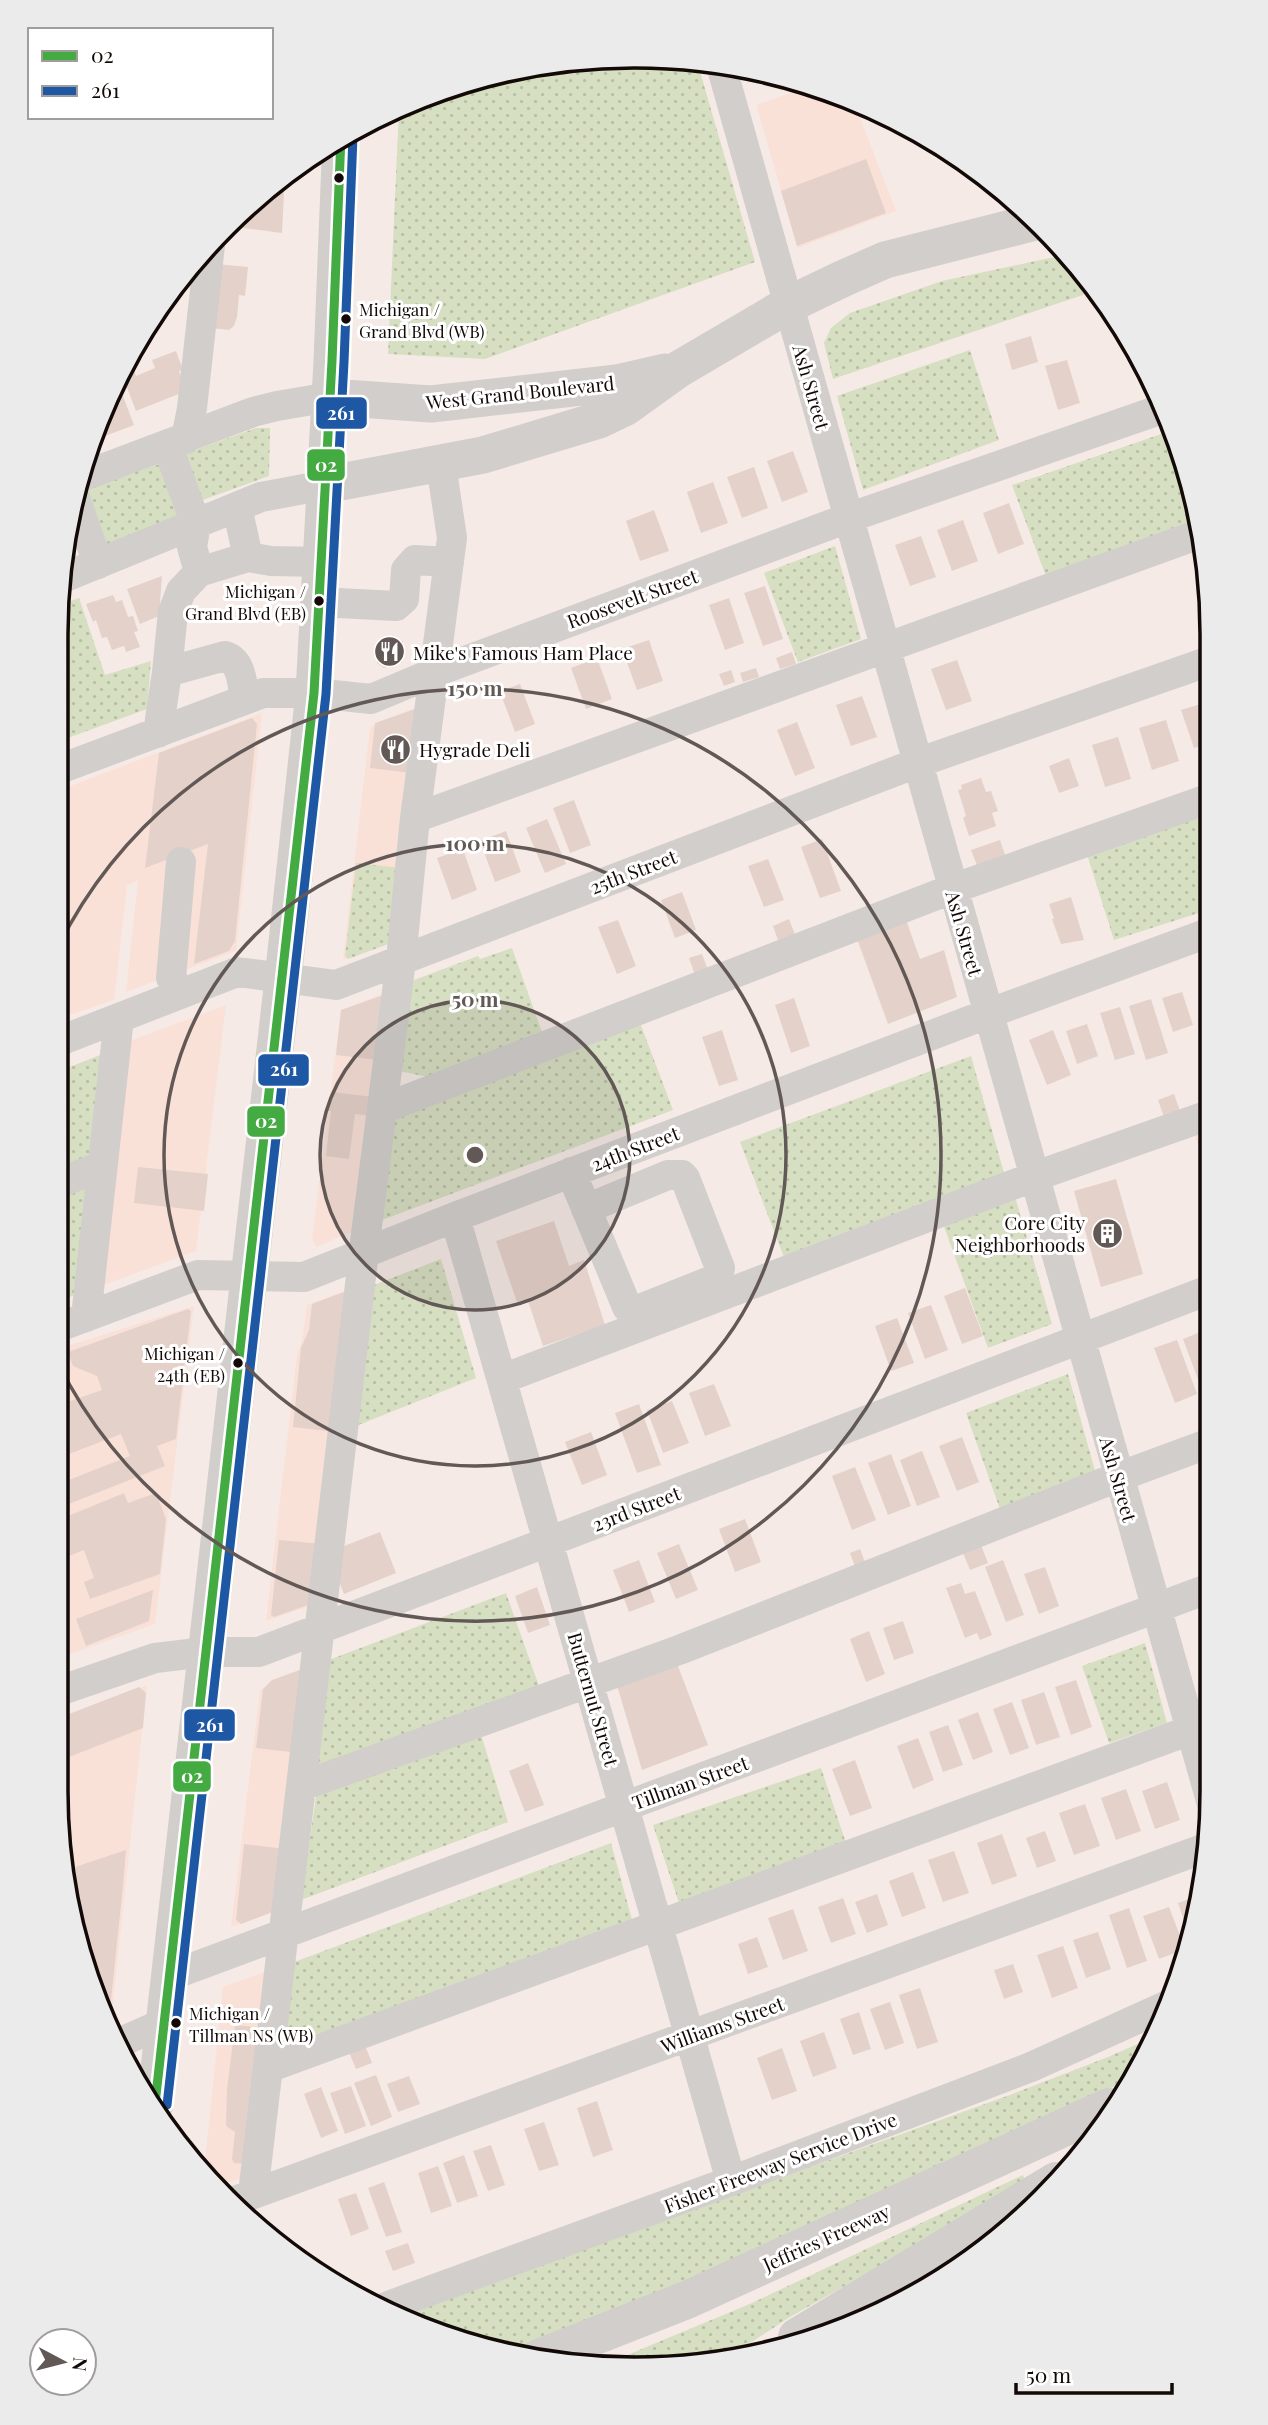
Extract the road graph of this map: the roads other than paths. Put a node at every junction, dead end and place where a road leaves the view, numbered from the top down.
1 (724, 76) edge
2 (340, 151) edge
3 (1024, 225) edge
4 (204, 267) edge
5 (788, 305) junction
6 (679, 369) junction
7 (330, 397) junction
8 (476, 397) junction
9 (1154, 412) edge
10 (177, 442) junction
11 (483, 455) junction
12 (441, 464) junction
13 (92, 473) edge
14 (325, 485) junction
15 (237, 507) junction
16 (81, 515) edge
17 (848, 518) junction
18 (196, 524) junction
19 (1191, 537) edge
20 (248, 557) junction
21 (321, 562) junction
22 (449, 562) junction
23 (98, 564) junction
24 (199, 572) junction
25 (71, 574) edge
26 (319, 602) junction
27 (885, 648) junction
28 (1200, 664) edge
29 (167, 672) junction
30 (433, 673) junction
31 (314, 693) junction
32 (245, 699) junction
33 (158, 733) junction
34 (917, 763) junction
35 (68, 766) edge
36 (1200, 802) edge
37 (415, 818) junction
38 (181, 862) dead end
39 (952, 889) junction
40 (1200, 936) edge
41 (401, 960) junction
42 (283, 979) junction
43 (182, 993) junction
44 (987, 1014) junction
45 (119, 1018) junction
46 (68, 1038) edge
47 (382, 1109) junction
48 (1200, 1118) edge
49 (102, 1166) junction
50 (571, 1172) junction
51 (1033, 1177) junction
52 (68, 1180) edge
53 (586, 1209) junction
54 (455, 1217) junction
55 (364, 1253) junction
56 (249, 1276) junction
57 (1200, 1293) edge
58 (86, 1317) junction
59 (68, 1324) edge
60 (1079, 1339) junction
61 (502, 1380) junction
62 (1200, 1447) edge
63 (1118, 1477) junction
64 (548, 1541) junction
65 (1200, 1592) edge
66 (1156, 1608) junction
67 (320, 1629) junction
68 (206, 1652) junction
69 (589, 1681) junction
70 (68, 1688) edge
71 (1200, 1724) edge
72 (1200, 1727) edge
73 (302, 1786) junction
74 (625, 1806) junction
75 (1196, 1851) edge
76 (659, 1926) junction
77 (284, 1933) junction
78 (170, 1976) junction
79 (1156, 2011) edge
80 (164, 2023) junction
81 (691, 2035) junction
82 (126, 2040) edge
83 (268, 2068) junction
84 (156, 2093) edge
85 (1100, 2111) edge
86 (731, 2181) junction
87 (244, 2197) edge
88 (1024, 2200) edge
89 (395, 2303) edge
90 (812, 2328) edge
91 (556, 2351) edge

1 - 5 street, Ash Street
2 - 7 main road
3 - 5 main road, West Grand Boulevard
4 - 10 street
5 - 6 main road, West Grand Boulevard
5 - 17 street, Ash Street
6 - 8 main road, West Grand Boulevard
6 - 11 main road, West Grand Boulevard
7 - 8 main road, West Grand Boulevard
7 - 10 street, West Grand Boulevard
7 - 14 main road
8 - 11 main road
9 - 17 street, Roosevelt Street
10 - 13 street, West Grand Boulevard
10 - 18 street
11 - 12 main road, West Grand Boulevard
12 - 14 main road, West Grand Boulevard
12 - 22 street
14 - 15 street, West Grand Boulevard
14 - 21 main road
15 - 18 street, West Grand Boulevard
15 - 20 street
16 - 23 street
17 - 27 street, Ash Street
17 - 30 street, Roosevelt Street
18 - 23 street, West Grand Boulevard
18 - 24 street
19 - 27 street
20 - 21 street
20 - 24 street
21 - 26 main road
22 - 26 street
22 - 30 street
23 - 25 street, West Grand Boulevard
24 - 29 street
26 - 31 main road
27 - 34 street, Ash Street
27 - 37 street
28 - 34 street, 25th Street
29 - 32 street
29 - 33 street
30 - 31 street, Roosevelt Street
30 - 37 street
31 - 32 street, Roosevelt Street
31 - 42 main road
32 - 33 street, Roosevelt Street
33 - 35 street, Roosevelt Street
34 - 39 street, Ash Street
34 - 41 street, 25th Street
36 - 39 street
37 - 41 street
38 - 43 street
39 - 44 street, Ash Street
39 - 47 street
40 - 44 street, 24th Street
41 - 42 street, 25th Street
41 - 47 street
42 - 43 street, 25th Street
42 - 56 main road
43 - 45 street, 25th Street
44 - 50 street, 24th Street
44 - 51 street, Ash Street
45 - 46 street, 25th Street
45 - 49 street
47 - 55 street
48 - 51 street
49 - 52 street
49 - 58 street
50 - 53 street
50 - 54 street, 24th Street
51 - 60 street, Ash Street
51 - 61 street
53 - 53 street
54 - 55 street, 24th Street
54 - 61 street, Butternut Street
55 - 56 street, 24th Street
55 - 67 street
56 - 58 street, 24th Street
56 - 68 main road
57 - 60 street, 23rd Street
58 - 59 street, 24th Street
60 - 63 street, Ash Street
60 - 64 street, 23rd Street
61 - 64 street, Butternut Street
62 - 63 street
63 - 66 street, Ash Street
63 - 69 street
64 - 67 street, 23rd Street
64 - 69 street, Butternut Street
65 - 66 street, Tillman Street
66 - 71 street, Ash Street
66 - 74 street, Tillman Street
67 - 68 street, 23rd Street
67 - 73 street
68 - 70 street, 23rd Street
68 - 78 main road
69 - 73 street
69 - 74 street, Butternut Street
72 - 76 street
73 - 77 street
74 - 76 street, Butternut Street
74 - 77 street, Tillman Street
75 - 81 street, Williams Street
76 - 81 street, Butternut Street
76 - 83 street
77 - 78 street, Tillman Street
77 - 83 street
78 - 80 main road
79 - 86 street, Fisher Freeway Service Drive
80 - 82 street
80 - 84 main road
81 - 86 street, Butternut Street
81 - 87 street, Williams Street
83 - 87 street
85 - 91 highway, Jeffries Freeway
86 - 89 street, Fisher Freeway Service Drive
88 - 90 highway

